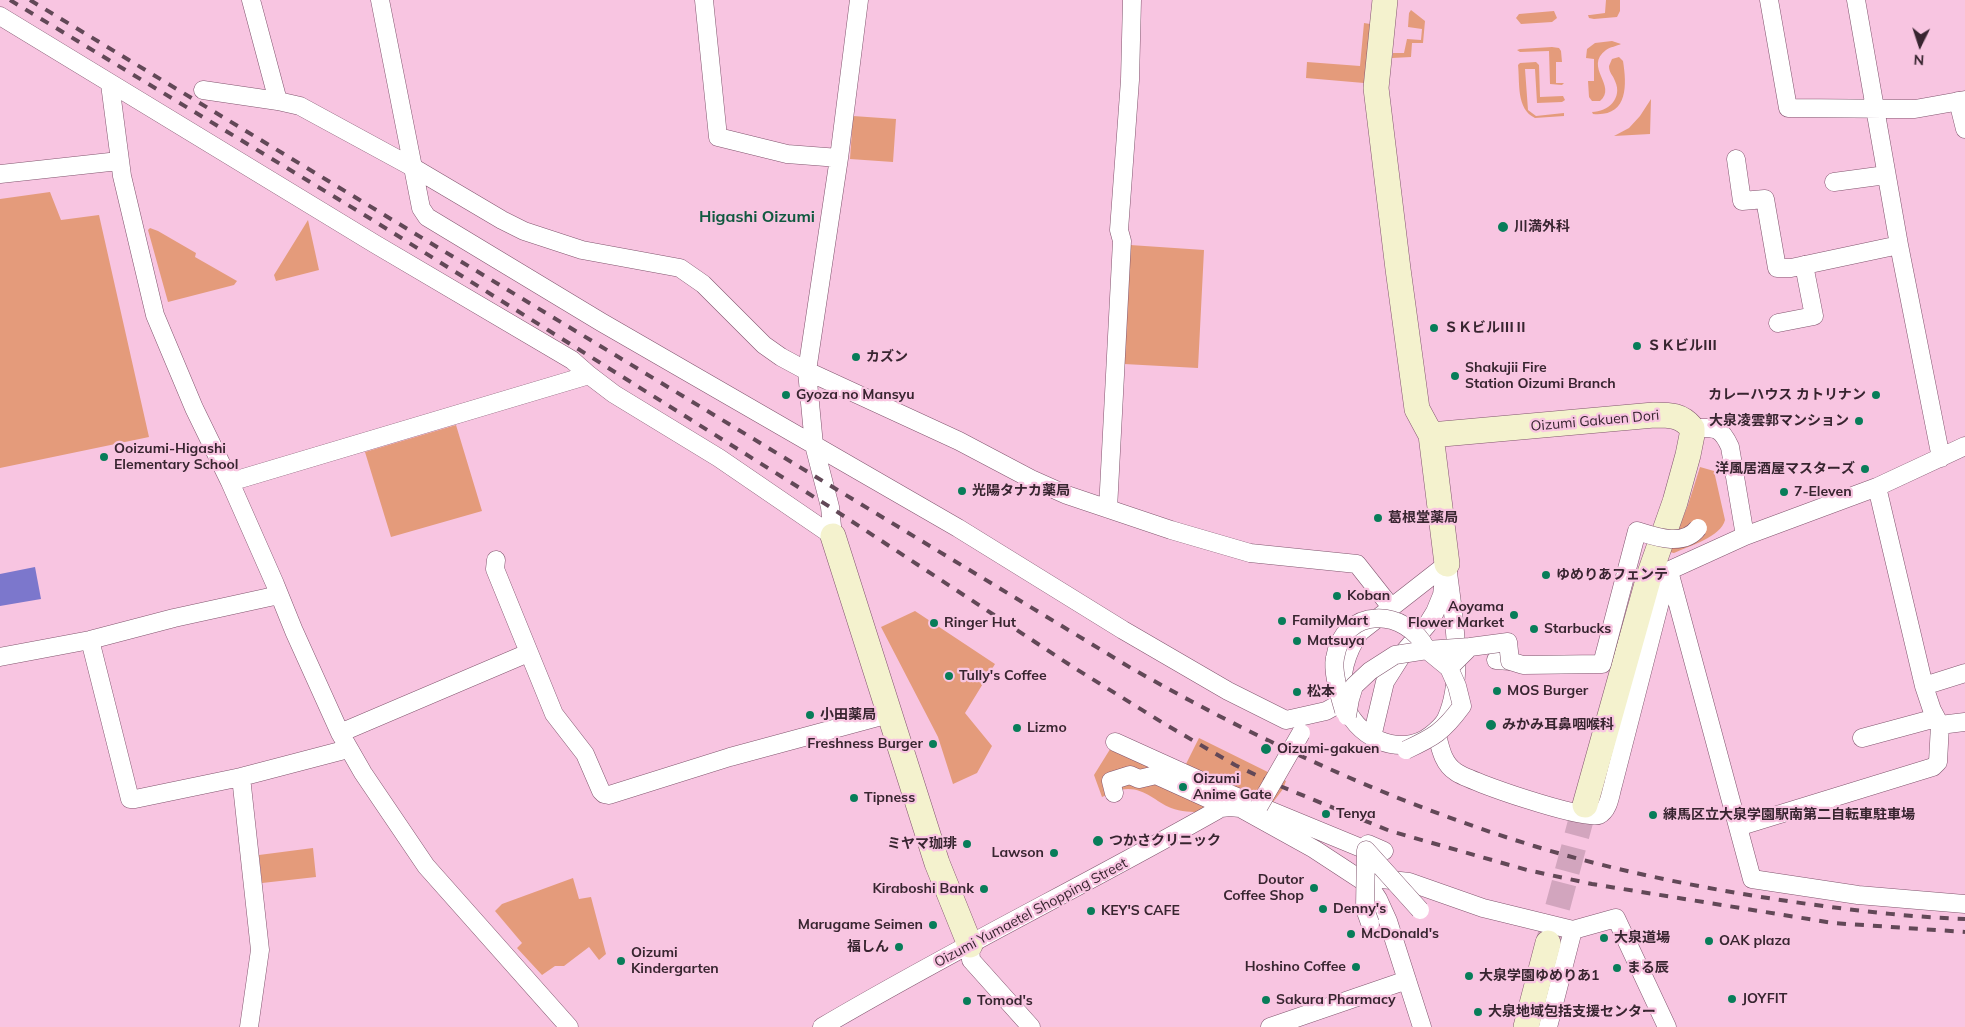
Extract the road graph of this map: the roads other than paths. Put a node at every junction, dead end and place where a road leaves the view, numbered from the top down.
1 (251, 0) edge
2 (380, 0) edge
3 (704, 0) edge
4 (859, 0) edge
5 (1132, 0) edge
6 (1385, 0) edge
7 (1769, 0) edge
8 (1856, 0) edge
9 (0, 16) edge
10 (110, 84) junction
11 (203, 90) dead end
12 (1962, 100) edge
13 (278, 101) junction
14 (1874, 109) junction
15 (1965, 129) edge
16 (838, 158) junction
17 (1736, 159) dead end
18 (119, 161) junction
19 (414, 168) junction
20 (0, 174) edge
21 (1886, 175) junction
22 (1834, 182) dead end
23 (1899, 245) junction
24 (1804, 265) junction
25 (1778, 323) dead end
26 (807, 371) junction
27 (589, 375) junction
28 (1692, 428) junction
29 (1431, 435) junction
30 (814, 445) junction
31 (1965, 446) edge
32 (1941, 458) junction
33 (230, 482) junction
34 (1877, 487) junction
35 (1108, 509) junction
36 (1698, 528) dead end
37 (833, 536) junction
38 (1745, 536) junction
39 (496, 560) dead end
40 (1447, 564) junction
41 (1668, 571) junction
42 (279, 595) junction
43 (1383, 611) junction
44 (90, 640) junction
45 (1470, 647) junction
46 (1427, 650) junction
47 (528, 653) junction
48 (0, 657) edge
49 (1449, 668) junction
50 (1965, 673) edge
51 (1924, 686) junction
52 (1345, 710) junction
53 (889, 714) junction
54 (1938, 722) junction
55 (1965, 722) edge
56 (1436, 731) junction
57 (1301, 733) dead end
58 (1372, 737) junction
59 (1862, 738) dead end
60 (344, 741) junction
61 (1112, 747) dead end
62 (1406, 750) dead end
63 (1154, 760) junction
64 (242, 777) junction
65 (1114, 792) dead end
66 (1585, 805) tunnel mouth
67 (1259, 806) junction
68 (1738, 827) junction
69 (1373, 849) junction
70 (1369, 885) junction
71 (1965, 904) edge
72 (1420, 910) dead end
73 (1370, 923) dead end
74 (1573, 930) junction
75 (1548, 943) tunnel mouth
76 (970, 945) junction
77 (1407, 980) junction
78 (249, 1027) edge
79 (568, 1027) edge
80 (822, 1027) edge
81 (1031, 1027) edge
82 (1270, 1027) edge
83 (1422, 1027) edge
84 (1526, 1027) edge
85 (1548, 1027) edge
86 (1667, 1027) edge

1 - 13 street
2 - 19 street
3 - 16 street
4 - 16 street
5 - 35 street
6 - 29 street
7 - 14 street
8 - 14 street
9 - 10 street
10 - 18 street
10 - 27 street
11 - 13 street
12 - 14 street
12 - 15 street
13 - 19 street
14 - 21 street
16 - 26 street
17 - 24 street
18 - 20 street
18 - 33 street
19 - 26 street
19 - 30 street
21 - 22 street
21 - 23 street
23 - 24 street
23 - 32 street
24 - 25 street
26 - 30 street
26 - 35 street
27 - 33 street
27 - 37 street
28 - 29 street, Oizumi Gakuen Dori
28 - 38 street
28 - 66 street
29 - 40 street
30 - 37 street
30 - 52 street
31 - 32 street
32 - 34 street
33 - 42 street
34 - 38 street
34 - 51 street
35 - 43 street
36 - 45 street, bridge
37 - 53 street
38 - 41 street
39 - 47 street
40 - 43 street
40 - 56 street
40 - 58 street
41 - 56 street
41 - 68 street
42 - 44 street
42 - 60 street
43 - 46 street, bridge
43 - 52 street, bridge
44 - 48 street
44 - 64 street
45 - 46 street, bridge
45 - 49 street, bridge
46 - 49 street, bridge
46 - 52 street, bridge
47 - 53 street
47 - 60 street
49 - 62 street, bridge
50 - 51 street
51 - 54 street
52 - 58 street
53 - 76 street
54 - 55 street
54 - 59 street
54 - 68 street
56 - 58 street
57 - 67 street, bridge
60 - 64 street
60 - 79 street
61 - 63 street
63 - 65 street
63 - 67 street
64 - 78 street
67 - 69 street
68 - 71 street
69 - 72 street, bridge
69 - 73 street, bridge
70 - 74 street
70 - 76 street, Oizumi Yumaetel Shopping Street
70 - 77 street, Oizumi Yumaetel Shopping Street
74 - 85 street
74 - 86 street
75 - 84 street
76 - 80 street, Oizumi Yumaetel Shopping Street
76 - 81 street
77 - 82 street
77 - 83 street, Oizumi Yumaetel Shopping Street

